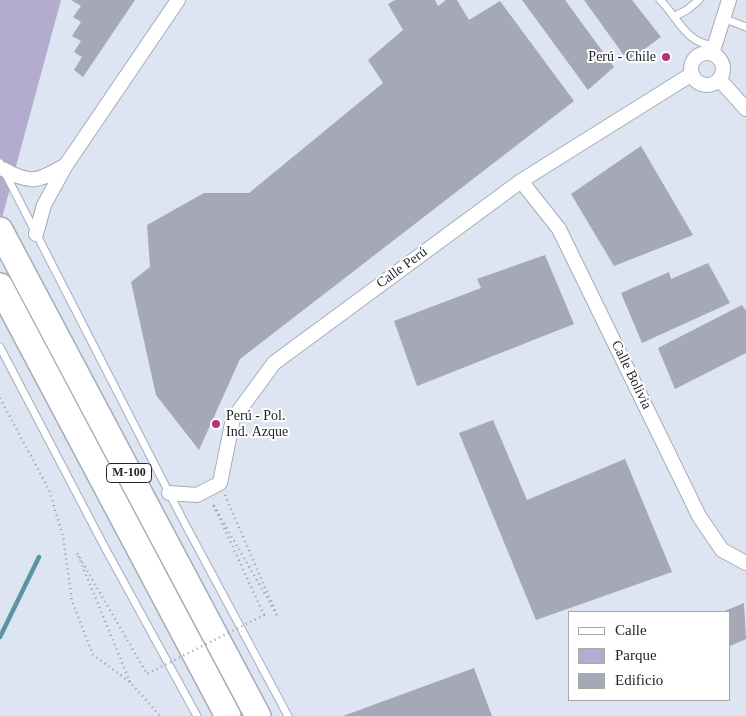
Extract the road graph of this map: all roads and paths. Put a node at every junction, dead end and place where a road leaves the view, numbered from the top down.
1 (178, 0) edge
2 (660, 0) edge
3 (699, 0) edge
4 (729, 0) edge
5 (675, 16) junction
6 (724, 18) junction
7 (746, 27) edge
8 (714, 50) junction
9 (692, 74) junction
10 (719, 79) junction
11 (746, 109) edge
12 (66, 165) junction
13 (2, 166) edge
14 (521, 181) junction
15 (0, 230) edge
16 (36, 234) junction
17 (0, 286) edge
18 (0, 347) edge
19 (0, 398) edge
20 (220, 483) junction
21 (169, 493) junction
22 (746, 563) edge
23 (130, 682) junction
24 (160, 716) edge
25 (197, 716) edge
26 (228, 716) edge
27 (258, 716) edge
28 (288, 716) edge

1 - 12 street
2 - 5 lane
3 - 5 lane
4 - 6 street
5 - 8 lane
6 - 7 lane
6 - 8 street
8 - 9 street
8 - 10 street
9 - 10 street
9 - 14 street, Calle Perú
10 - 11 street
12 - 13 street
12 - 16 street
13 - 16 lane
14 - 20 street, Calle Perú
14 - 22 street, Calle Bolivia
15 - 27 highway, M-100
16 - 21 lane
17 - 26 highway, M-100
18 - 25 lane
19 - 23 path
20 - 21 street
20 - 23 path, bridge
21 - 28 lane
23 - 24 path

